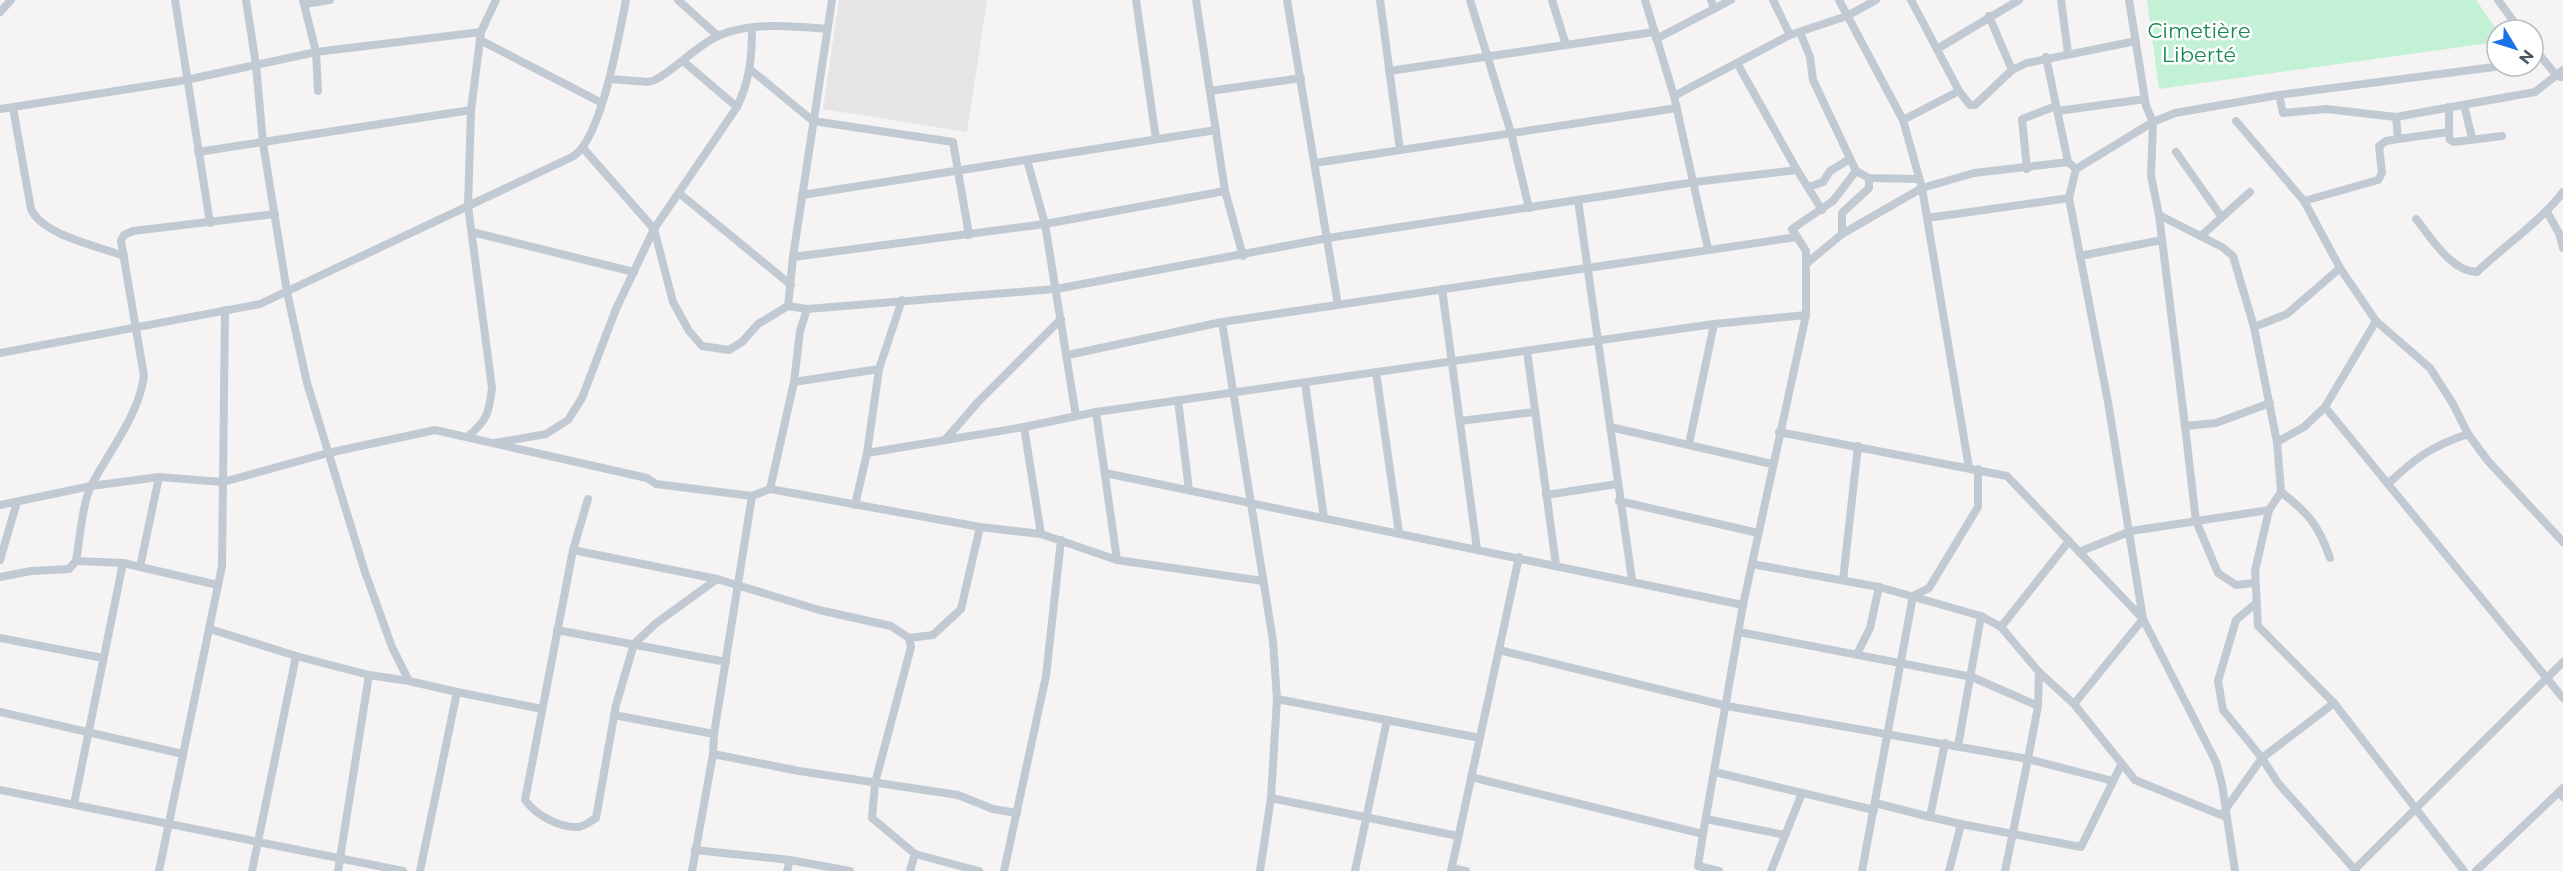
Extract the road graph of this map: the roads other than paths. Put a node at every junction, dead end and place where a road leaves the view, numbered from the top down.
1 (11, 0) edge
2 (174, 0) edge
3 (246, 0) edge
4 (330, 0) edge
5 (496, 0) edge
6 (626, 0) edge
7 (678, 0) edge
8 (832, 0) edge
9 (1136, 0) edge
10 (1196, 0) edge
11 (1287, 0) edge
12 (1380, 0) edge
13 (1470, 0) edge
14 (1552, 0) edge
15 (1644, 0) edge
16 (1711, 0) edge
17 (1731, 0) edge
18 (1773, 0) edge
19 (1839, 0) edge
20 (1876, 0) edge
21 (1911, 0) edge
22 (2019, 0) edge
23 (2061, 0) edge
24 (2129, 0) edge
25 (304, 2) edge
26 (2502, 2) edge
27 (1714, 9) junction
28 (0, 12) edge
29 (1847, 16) junction
30 (1989, 16) junction
31 (2512, 18) edge
32 (752, 28) junction
33 (827, 28) junction
34 (1800, 32) junction
35 (1790, 35) junction
36 (480, 36) junction
37 (718, 36) junction
38 (1655, 36) junction
39 (2136, 41) junction
40 (1566, 45) junction
41 (1936, 49) junction
42 (315, 52) junction
43 (2068, 53) junction
44 (1487, 57) junction
45 (2046, 57) junction
46 (683, 61) junction
47 (2545, 62) edge
48 (1737, 63) junction
49 (256, 65) junction
50 (2485, 68) edge
51 (751, 70) junction
52 (2012, 70) junction
53 (2563, 70) edge
54 (1389, 71) junction
55 (2560, 76) edge
56 (1301, 78) junction
57 (610, 79) junction
58 (186, 80) junction
59 (318, 91) dead end
60 (1210, 91) junction
61 (1959, 91) junction
62 (2279, 94) junction
63 (1674, 96) junction
64 (2145, 99) junction
65 (602, 103) junction
66 (2464, 105) junction
67 (737, 107) junction
68 (2449, 107) junction
69 (13, 108) junction
70 (1677, 108) junction
71 (0, 109) edge
72 (2057, 109) junction
73 (471, 110) junction
74 (2396, 117) junction
75 (1903, 120) junction
76 (813, 121) junction
77 (2236, 121) dead end
78 (2153, 122) junction
79 (1216, 130) junction
80 (2449, 132) junction
81 (1511, 133) junction
82 (2502, 136) dead end
83 (2472, 138) junction
84 (1156, 139) junction
85 (2398, 139) junction
86 (263, 143) junction
87 (584, 148) junction
88 (1400, 150) junction
89 (198, 152) junction
90 (2176, 152) dead end
91 (1850, 159) junction
92 (1028, 160) junction
93 (2068, 162) junction
94 (1315, 163) junction
95 (2027, 168) junction
96 (2076, 169) junction
97 (1797, 170) junction
98 (1856, 171) junction
99 (958, 172) junction
100 (1869, 177) junction
101 (1919, 179) junction
102 (1695, 182) junction
103 (1809, 187) junction
104 (1922, 188) junction
105 (1226, 191) junction
106 (2250, 192) dead end
107 (2563, 192) edge
108 (679, 193) junction
109 (802, 195) junction
110 (2069, 198) junction
111 (1578, 200) junction
112 (2304, 201) junction
113 (468, 206) junction
114 (1529, 208) junction
115 (1822, 210) junction
116 (2547, 212) junction
117 (275, 214) junction
118 (2159, 215) junction
119 (2221, 216) junction
120 (1927, 218) junction
121 (2416, 219) dead end
122 (210, 223) junction
123 (1045, 224) junction
124 (654, 229) junction
125 (472, 232) junction
126 (1842, 234) junction
127 (969, 235) junction
128 (2201, 236) junction
129 (1797, 237) junction
130 (1328, 238) junction
131 (2162, 240) junction
132 (2563, 248) edge
133 (1708, 249) junction
134 (124, 256) junction
135 (793, 256) junction
136 (1243, 256) junction
137 (2080, 256) junction
138 (1806, 264) junction
139 (1588, 267) junction
140 (2340, 268) junction
141 (634, 272) junction
142 (791, 285) junction
143 (1056, 289) junction
144 (1442, 289) junction
145 (287, 292) junction
146 (902, 300) junction
147 (1338, 305) junction
148 (788, 306) junction
149 (807, 309) junction
150 (225, 310) junction
151 (1806, 315) junction
152 (1061, 319) junction
153 (2376, 321) junction
154 (1222, 322) junction
155 (1714, 324) junction
156 (2254, 327) junction
157 (135, 328) junction
158 (1598, 341) junction
159 (1527, 351) junction
160 (0, 352) edge
161 (1068, 355) junction
162 (1452, 362) junction
163 (879, 369) junction
164 (1376, 372) junction
165 (794, 382) junction
166 (1305, 382) junction
167 (1233, 393) junction
168 (1178, 400) junction
169 (2270, 403) junction
170 (2325, 407) junction
171 (1096, 412) junction
172 (1535, 412) junction
173 (1076, 416) junction
174 (1460, 421) junction
175 (2185, 426) junction
176 (1610, 427) junction
177 (1024, 428) junction
178 (1779, 432) junction
179 (2469, 434) junction
180 (467, 437) junction
181 (945, 440) junction
182 (2277, 442) junction
183 (491, 444) junction
184 (1689, 444) junction
185 (1858, 446) junction
186 (328, 453) junction
187 (867, 453) junction
188 (1772, 464) junction
189 (1968, 468) junction
190 (1977, 469) junction
191 (1105, 472) junction
192 (159, 477) junction
193 (223, 482) junction
194 (1617, 484) junction
195 (2388, 484) junction
196 (91, 486) junction
197 (770, 489) junction
198 (1189, 490) junction
199 (2281, 492) junction
200 (1546, 495) junction
201 (752, 496) junction
202 (588, 499) dead end
203 (1619, 501) junction
204 (17, 502) junction
205 (1250, 503) junction
206 (0, 505) edge
207 (855, 505) junction
208 (2269, 510) junction
209 (1324, 518) junction
210 (2196, 521) junction
211 (980, 527) junction
212 (2131, 531) junction
213 (2560, 531) edge
214 (1399, 533) junction
215 (1758, 533) junction
216 (1041, 534) junction
217 (1061, 540) junction
218 (2069, 541) junction
219 (2563, 542) edge
220 (1477, 549) junction
221 (573, 550) junction
222 (2079, 552) junction
223 (1519, 557) junction
224 (2330, 558) dead end
225 (0, 560) edge
226 (1117, 560) junction
227 (76, 561) junction
228 (123, 563) junction
229 (1556, 564) junction
230 (1752, 564) junction
231 (140, 567) junction
232 (0, 577) edge
233 (717, 579) junction
234 (1632, 580) junction
235 (1843, 580) junction
236 (1263, 581) junction
237 (2255, 584) junction
238 (218, 585) junction
239 (739, 585) junction
240 (1879, 587) junction
241 (1913, 596) junction
242 (2255, 604) junction
243 (1743, 605) junction
244 (1981, 616) junction
245 (2143, 619) junction
246 (2001, 627) junction
247 (210, 629) junction
248 (557, 630) junction
249 (1739, 632) junction
250 (0, 638) edge
251 (909, 638) junction
252 (634, 644) junction
253 (1499, 650) junction
254 (1857, 654) junction
255 (296, 656) junction
256 (103, 658) junction
257 (1901, 662) junction
258 (2563, 662) edge
259 (726, 663) junction
260 (2039, 672) junction
261 (369, 675) junction
262 (1972, 677) junction
263 (2547, 680) junction
264 (409, 681) junction
265 (457, 692) junction
266 (2563, 698) edge
267 (1277, 699) junction
268 (2334, 703) junction
269 (2074, 704) junction
270 (1727, 706) junction
271 (2038, 706) junction
272 (542, 709) junction
273 (0, 712) edge
274 (614, 715) junction
275 (1387, 720) junction
276 (88, 732) junction
277 (714, 734) junction
278 (1887, 734) junction
279 (1480, 738) junction
280 (1945, 743) junction
281 (1958, 746) junction
282 (183, 754) junction
283 (713, 754) junction
284 (2262, 758) junction
285 (2028, 759) junction
286 (2121, 765) junction
287 (1715, 772) junction
288 (1471, 777) junction
289 (2113, 781) junction
290 (875, 783) junction
291 (0, 790) edge
292 (1802, 793) junction
293 (2562, 793) edge
294 (1271, 798) junction
295 (74, 804) junction
296 (1874, 806) junction
297 (2416, 806) junction
298 (1017, 813) junction
299 (2226, 813) junction
300 (1930, 817) junction
301 (1366, 818) junction
302 (1706, 819) junction
303 (169, 823) junction
304 (1960, 824) junction
305 (1703, 834) junction
306 (2012, 834) junction
307 (1785, 835) junction
308 (1458, 836) junction
309 (257, 841) junction
310 (695, 850) junction
311 (915, 854) junction
312 (340, 858) junction
313 (790, 860) junction
314 (1697, 868) edge
315 (1451, 870) edge
316 (2355, 870) edge
317 (159, 871) edge
318 (252, 871) edge
319 (338, 871) edge
320 (403, 871) edge
321 (420, 871) edge
322 (692, 871) edge
323 (787, 871) edge
324 (850, 871) edge
325 (910, 871) edge
326 (979, 871) edge
327 (1004, 871) edge
328 (1260, 871) edge
329 (1355, 871) edge
330 (1466, 871) edge
331 (1719, 871) edge
332 (1771, 871) edge
333 (1862, 871) edge
334 (1949, 871) edge
335 (2005, 871) edge
336 (2235, 871) edge
337 (2464, 871) edge
338 (2476, 871) edge

1 - 28 street
2 - 58 street
3 - 49 street
4 - 25 street
5 - 36 street
6 - 57 street
7 - 37 street
8 - 33 street
9 - 84 street
10 - 60 street
11 - 56 street
12 - 54 street
13 - 44 street
14 - 40 street
15 - 38 street
16 - 27 street
17 - 27 street
18 - 35 street
19 - 29 street
20 - 29 street
21 - 41 street
22 - 30 street
23 - 43 street
24 - 39 street
25 - 42 street
26 - 31 street
27 - 38 street
29 - 34 street
29 - 75 street
30 - 41 street
30 - 52 street
32 - 33 street
32 - 37 street
32 - 51 street
33 - 76 street
34 - 35 street
34 - 91 street
35 - 48 street
36 - 42 street
36 - 65 street
36 - 73 street
37 - 46 street
38 - 40 street
38 - 63 street
39 - 43 street
39 - 64 street
40 - 44 street
41 - 61 street
42 - 49 street
42 - 59 street
43 - 45 street
44 - 54 street
44 - 81 street
45 - 52 street
45 - 72 street
46 - 57 street
46 - 67 street
47 - 55 street
48 - 63 street
48 - 97 street
49 - 58 street
49 - 86 street
50 - 62 street
51 - 67 street
51 - 76 street
52 - 61 street
53 - 55 street
54 - 88 street
55 - 66 street
56 - 60 street
56 - 94 street
57 - 65 street
58 - 69 street
58 - 89 street
60 - 79 street
61 - 75 street
62 - 74 street
62 - 78 street
63 - 70 street
64 - 72 street
64 - 78 street
65 - 87 street
66 - 68 street
66 - 83 street
67 - 108 street
68 - 74 street
68 - 80 street
69 - 71 street
69 - 134 street
70 - 81 street
70 - 102 street
72 - 93 street
72 - 95 street
73 - 86 street
73 - 113 street
74 - 85 street
75 - 101 street
76 - 99 street
76 - 109 street
77 - 112 street
78 - 96 street
78 - 118 street
79 - 84 street
79 - 105 street
80 - 83 street
80 - 85 street
81 - 88 street
81 - 114 street
82 - 83 street
84 - 92 street
85 - 112 street
86 - 89 street
86 - 117 street
87 - 113 street
87 - 124 street
88 - 94 street
89 - 122 street
90 - 119 street
91 - 98 street
91 - 103 street
92 - 99 street
92 - 123 street
93 - 95 street
93 - 96 street
94 - 130 street
95 - 104 street
96 - 110 street
97 - 102 street
97 - 103 street
98 - 100 street
98 - 115 street
99 - 109 street
99 - 127 street
100 - 101 street
100 - 126 street
101 - 104 street
102 - 111 street
102 - 133 street
103 - 115 street
104 - 120 street
104 - 126 street
105 - 123 street
105 - 136 street
106 - 119 street
107 - 116 street
108 - 124 street
108 - 142 street
109 - 135 street
110 - 120 street
110 - 137 street
111 - 114 street
111 - 139 street
112 - 140 street
113 - 125 street
113 - 145 street
114 - 130 street
115 - 129 street
116 - 121 street
116 - 132 street
117 - 122 street
117 - 145 street
118 - 128 street
118 - 131 street
119 - 128 street
120 - 189 street
122 - 134 street
123 - 127 street
123 - 143 street
124 - 141 street
124 - 148 street
125 - 141 street
125 - 180 street
126 - 138 street
127 - 135 street
128 - 156 street
129 - 133 street
129 - 138 street
130 - 136 street
130 - 147 street
131 - 137 street
131 - 175 street
133 - 139 street
134 - 157 street
135 - 142 street
136 - 143 street
137 - 212 street
138 - 151 street
139 - 144 street
139 - 158 street
140 - 153 street
140 - 156 street
141 - 183 street
142 - 148 street
143 - 146 street
143 - 152 street
144 - 147 street
144 - 162 street
145 - 150 street
145 - 186 street
146 - 149 street
146 - 163 street
147 - 154 street
148 - 149 street
149 - 165 street
150 - 157 street
150 - 193 street
151 - 155 street
151 - 178 street
152 - 161 street
152 - 181 street
153 - 170 street
153 - 179 street
154 - 161 street
154 - 167 street
155 - 158 street
155 - 184 street
156 - 169 street
157 - 160 street
157 - 196 street
158 - 159 street
158 - 176 street
159 - 162 street
159 - 172 street
161 - 173 street
162 - 164 street
162 - 174 street
163 - 165 street
163 - 187 street
164 - 166 street
164 - 214 street
165 - 197 street
166 - 167 street
166 - 209 street
167 - 168 street
167 - 205 street
168 - 171 street
168 - 198 street
169 - 175 street
169 - 182 street
170 - 182 street
170 - 195 street
171 - 173 street
171 - 191 street
172 - 174 street
172 - 200 street
173 - 177 street
174 - 220 street
175 - 210 street
176 - 184 street
176 - 194 street
177 - 181 street
177 - 216 street
178 - 185 street
178 - 188 street
179 - 195 street
179 - 213 street
180 - 183 street
180 - 186 street
181 - 187 street
182 - 199 street
183 - 201 street
184 - 188 street
185 - 189 street
185 - 235 street
186 - 193 street
186 - 264 street
187 - 207 street
188 - 215 street
189 - 190 street
190 - 218 street
190 - 241 street
191 - 198 street
191 - 226 street
192 - 193 street
192 - 196 street
192 - 231 street
193 - 238 street
194 - 200 street
194 - 203 street
195 - 263 street
196 - 204 street
196 - 227 street
197 - 201 street
197 - 207 street
198 - 205 street
199 - 208 street
199 - 224 street
200 - 229 street
201 - 239 street
202 - 221 street
203 - 215 street
203 - 234 street
204 - 206 street
204 - 225 street
205 - 209 street
205 - 236 street
207 - 211 street
208 - 210 street
208 - 237 street
209 - 214 street
210 - 212 street
210 - 237 street
211 - 216 street
211 - 251 street
212 - 222 street
212 - 245 street
213 - 219 street
214 - 220 street
215 - 230 street
216 - 217 street
217 - 226 street
217 - 298 street
218 - 222 street
218 - 246 street
220 - 223 street
221 - 233 street
221 - 248 street
222 - 245 street
223 - 229 street
223 - 253 street
226 - 236 street
227 - 228 street
227 - 232 street
228 - 231 street
228 - 256 street
229 - 234 street
230 - 235 street
230 - 243 street
231 - 238 street
233 - 239 street
233 - 252 street
234 - 243 street
235 - 240 street
236 - 267 street
237 - 242 street
238 - 247 street
239 - 251 street
239 - 259 street
240 - 241 street
240 - 254 street
241 - 244 street
241 - 257 street
242 - 268 street
242 - 284 street
243 - 249 street
244 - 246 street
244 - 262 street
245 - 269 street
245 - 299 street
246 - 260 street
247 - 255 street
247 - 282 street
248 - 252 street
248 - 272 street
249 - 254 street
249 - 270 street
250 - 256 street
251 - 290 street
252 - 259 street
252 - 274 street
253 - 270 street
253 - 279 street
254 - 257 street
255 - 261 street
255 - 309 street
256 - 276 street
257 - 262 street
257 - 278 street
258 - 263 street
259 - 277 street
260 - 269 street
260 - 271 street
261 - 264 street
261 - 312 street
262 - 271 street
262 - 281 street
263 - 266 street
263 - 297 street
264 - 265 street
265 - 272 street
265 - 321 street
267 - 275 street
267 - 294 street
268 - 284 street
268 - 297 street
269 - 286 street
270 - 278 street
270 - 287 street
271 - 285 street
272 - 274 street
273 - 276 street
274 - 277 street
275 - 279 street
275 - 301 street
276 - 282 street
276 - 295 street
277 - 283 street
278 - 280 street
278 - 296 street
279 - 288 street
280 - 281 street
280 - 300 street
281 - 285 street
282 - 303 street
283 - 290 street
283 - 310 street
284 - 299 street
284 - 316 street
285 - 289 street
285 - 306 street
286 - 289 street
286 - 299 street
287 - 292 street
287 - 302 street
288 - 305 street
288 - 308 street
289 - 306 street
290 - 298 street
290 - 311 street
291 - 295 street
292 - 296 street
292 - 307 street
293 - 338 street
294 - 301 street
294 - 328 street
295 - 303 street
296 - 300 street
296 - 333 street
297 - 316 street
297 - 337 street
298 - 327 street
299 - 336 street
300 - 304 street
301 - 308 street
301 - 329 street
302 - 305 street
302 - 307 street
303 - 309 street
303 - 317 street
304 - 306 street
304 - 334 street
305 - 314 street
306 - 335 street
307 - 332 street
308 - 315 street
309 - 312 street
309 - 318 street
310 - 313 street
310 - 322 street
311 - 325 street
311 - 326 street
312 - 319 street
312 - 320 street
313 - 323 street
313 - 324 street
314 - 331 street
315 - 330 street

